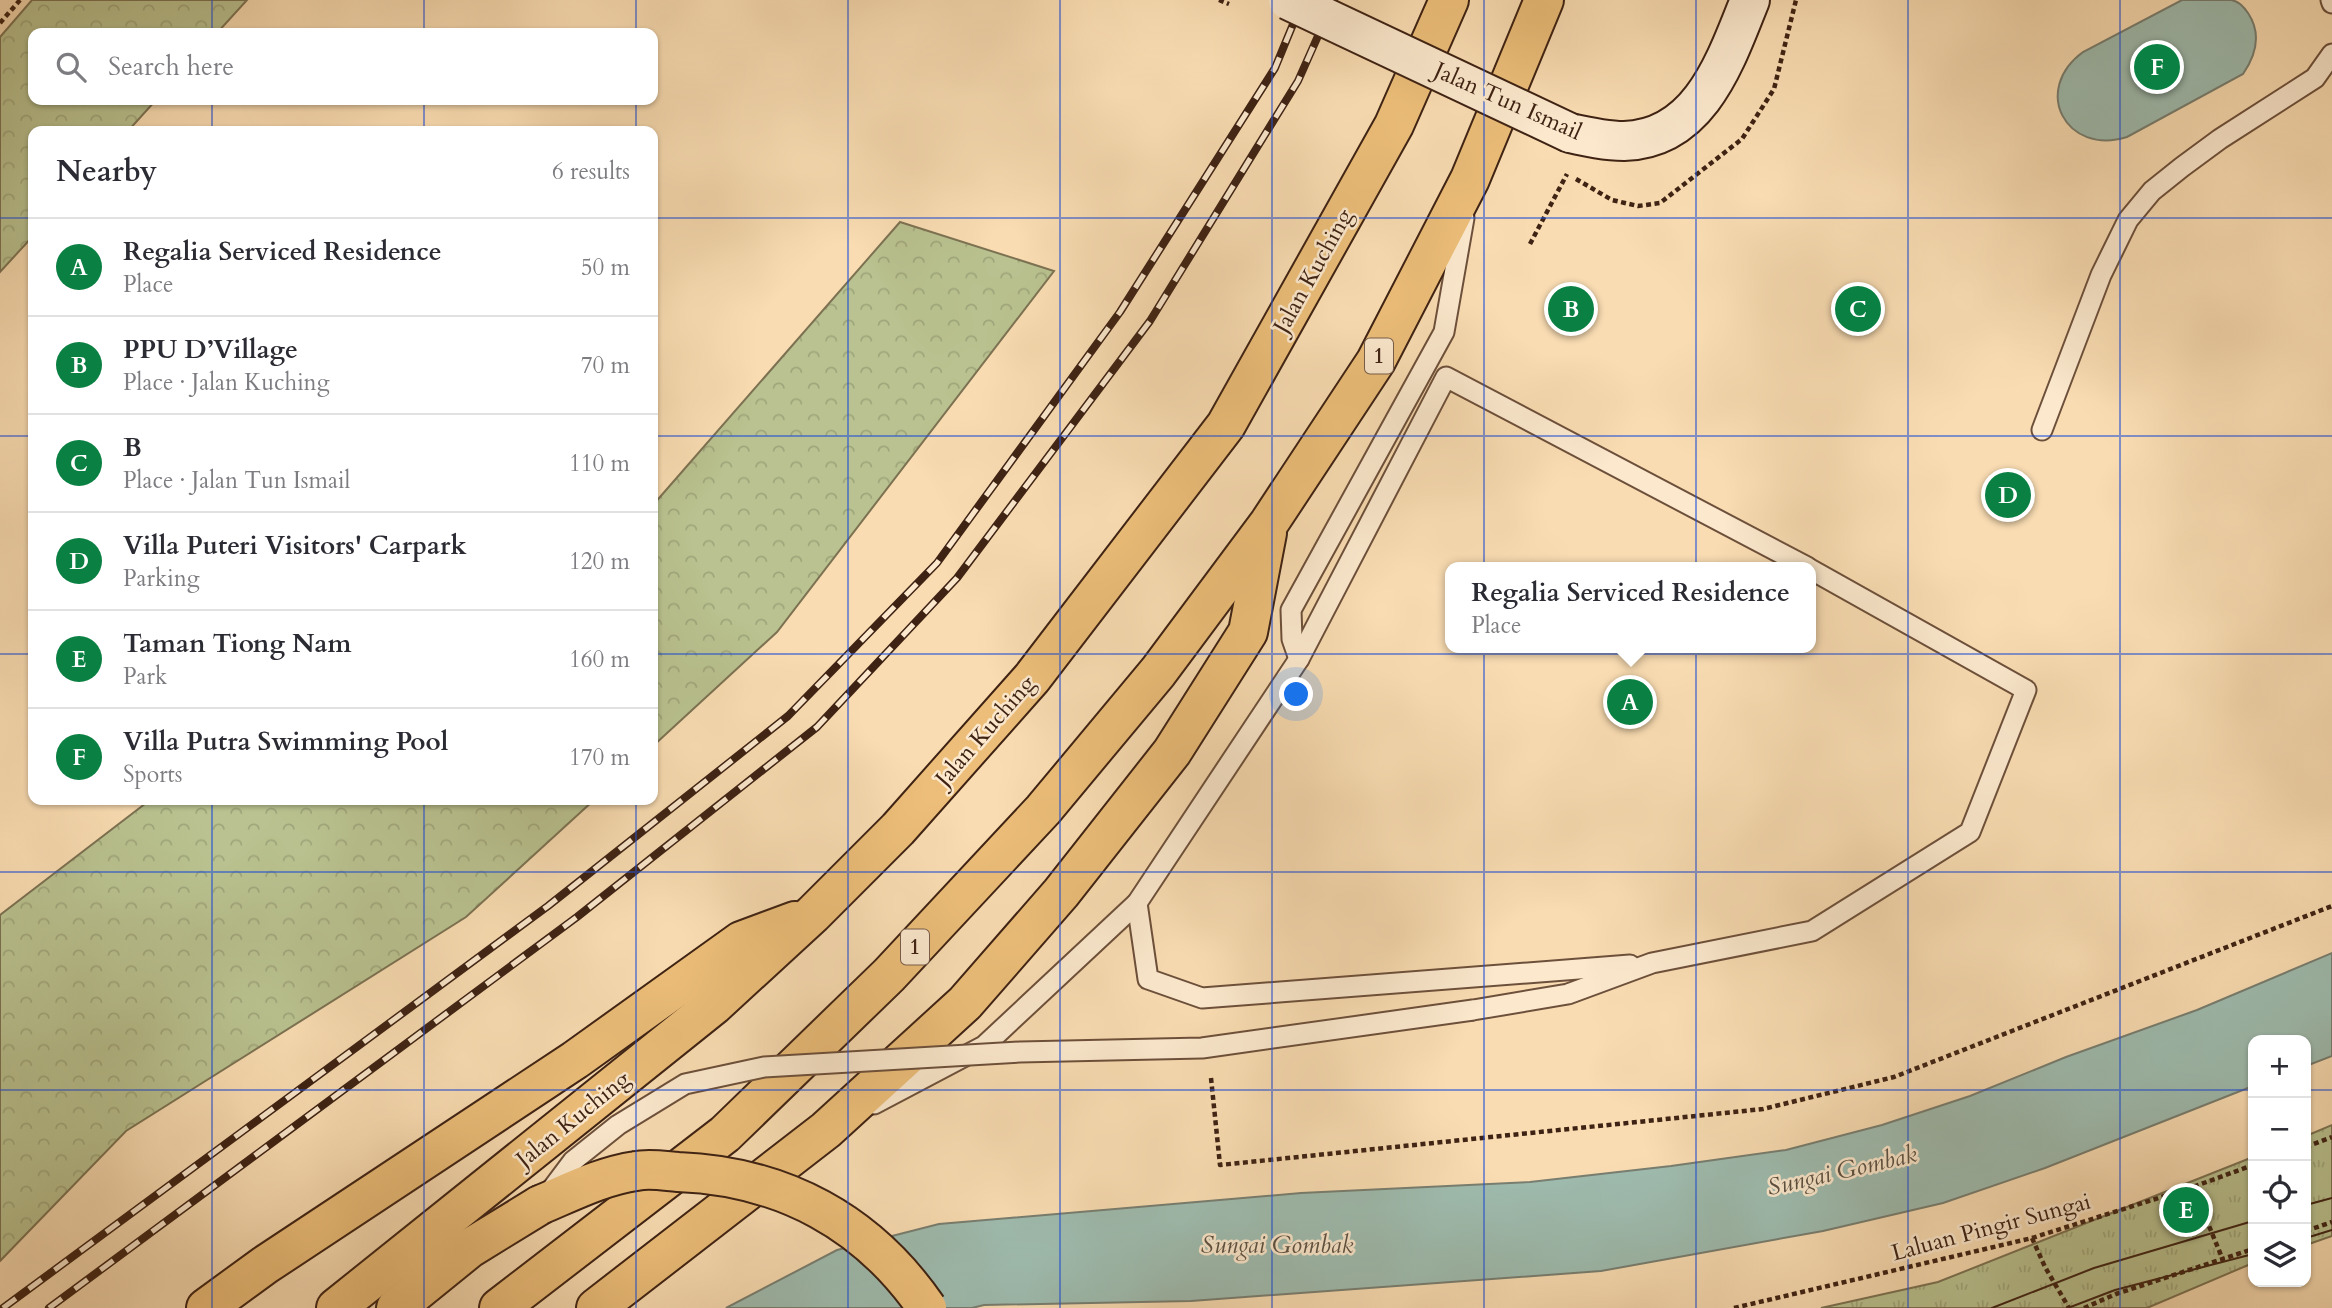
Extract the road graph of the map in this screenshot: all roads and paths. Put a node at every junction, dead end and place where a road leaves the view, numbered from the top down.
1 (20, 0) edge
2 (1219, 0) edge
3 (1288, 0) edge
4 (1449, 0) edge
5 (1544, 0) edge
6 (1750, 0) edge
7 (1229, 4) dead end
8 (0, 23) edge
9 (2332, 54) edge
10 (1567, 174) dead end
11 (1470, 179) junction
12 (1530, 244) dead end
13 (2042, 430) dead end
14 (1269, 523) junction
15 (1798, 562) edge
16 (1816, 572) edge
17 (1299, 659) junction
18 (1137, 903) junction
19 (2332, 906) edge
20 (813, 914) junction
21 (1652, 963) junction
22 (1211, 1075) dead end
23 (826, 1130) junction
24 (2332, 1137) edge
25 (2311, 1145) edge
26 (2248, 1168) edge
27 (2193, 1187) junction
28 (540, 1205) junction
29 (2332, 1222) edge
30 (2311, 1229) edge
31 (2032, 1238) junction
32 (2248, 1251) edge
33 (2223, 1259) junction
34 (1748, 1306) edge
35 (206, 1308) edge
36 (335, 1308) edge
37 (396, 1308) edge
38 (499, 1308) edge
39 (596, 1308) edge
40 (928, 1308) edge
41 (1734, 1308) edge
42 (2069, 1308) edge
43 (2084, 1308) edge

1 - 8 path
2 - 7 path
3 - 6 street, Jalan Tun Ismail, bridge
4 - 20 highway, Jalan Kuching
5 - 11 highway, 1
9 - 13 lane
10 - 12 path
11 - 14 highway, 1
11 - 17 lane
14 - 23 highway
14 - 38 highway, 1
15 - 17 lane
16 - 21 lane
17 - 18 lane
18 - 21 lane
18 - 23 lane
19 - 22 path
20 - 35 highway
20 - 36 highway, Jalan Kuching
21 - 28 lane, bridge
23 - 39 highway
24 - 25 path
26 - 27 path, Laluan Pingir Sungai
27 - 31 path, Laluan Pingir Sungai
27 - 33 path
28 - 37 highway
28 - 40 highway, bridge
29 - 30 path
31 - 34 path, Laluan Pingir Sungai
31 - 42 path
32 - 33 path
33 - 43 path
34 - 41 path, Laluan Pingir Sungai

